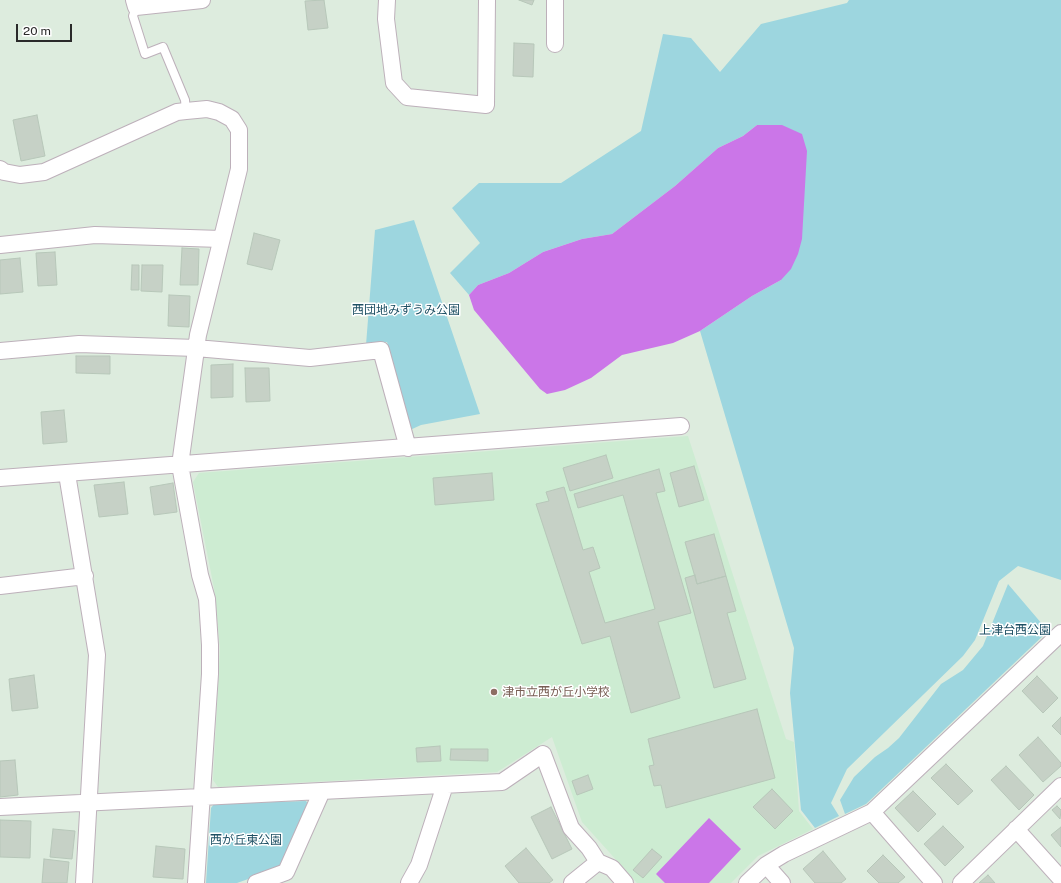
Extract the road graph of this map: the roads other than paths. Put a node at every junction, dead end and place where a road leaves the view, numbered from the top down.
1 (202, 0) edge
2 (387, 0) edge
3 (487, 0) edge
4 (555, 0) edge
5 (135, 4) edge
6 (555, 44) dead end
7 (186, 111) junction
8 (0, 169) edge
9 (221, 239) junction
10 (0, 245) edge
11 (196, 348) junction
12 (0, 351) edge
13 (681, 426) dead end
14 (408, 448) junction
15 (180, 464) junction
16 (67, 474) junction
17 (0, 478) edge
18 (85, 576) junction
19 (0, 586) edge
20 (1061, 633) edge
21 (445, 785) junction
22 (1061, 786) edge
23 (322, 791) junction
24 (202, 798) junction
25 (89, 803) junction
26 (0, 807) edge
27 (872, 812) junction
28 (1016, 829) junction
29 (598, 862) junction
30 (766, 865) junction
31 (1061, 879) edge
32 (84, 883) edge
33 (196, 883) edge
34 (256, 883) edge
35 (409, 883) edge
36 (572, 883) edge
37 (625, 883) edge
38 (747, 883) edge
39 (782, 883) edge
40 (934, 883) edge
41 (961, 883) edge

1 - 5 street
2 - 3 street
4 - 6 street
5 - 7 lane
7 - 8 street
7 - 9 street
9 - 10 street
9 - 11 street
11 - 12 street
11 - 14 street
11 - 15 street
13 - 14 street
14 - 15 street
15 - 16 street
15 - 24 street
16 - 17 street
16 - 18 street
18 - 19 street
18 - 25 street
20 - 27 street
21 - 23 street
21 - 29 street
21 - 35 street
22 - 28 street
23 - 24 street
23 - 34 street
24 - 25 street
24 - 33 street
25 - 26 street
25 - 32 street
27 - 30 street
27 - 40 street
28 - 31 street
28 - 41 street
29 - 36 street
29 - 37 street
30 - 38 street
30 - 39 street

